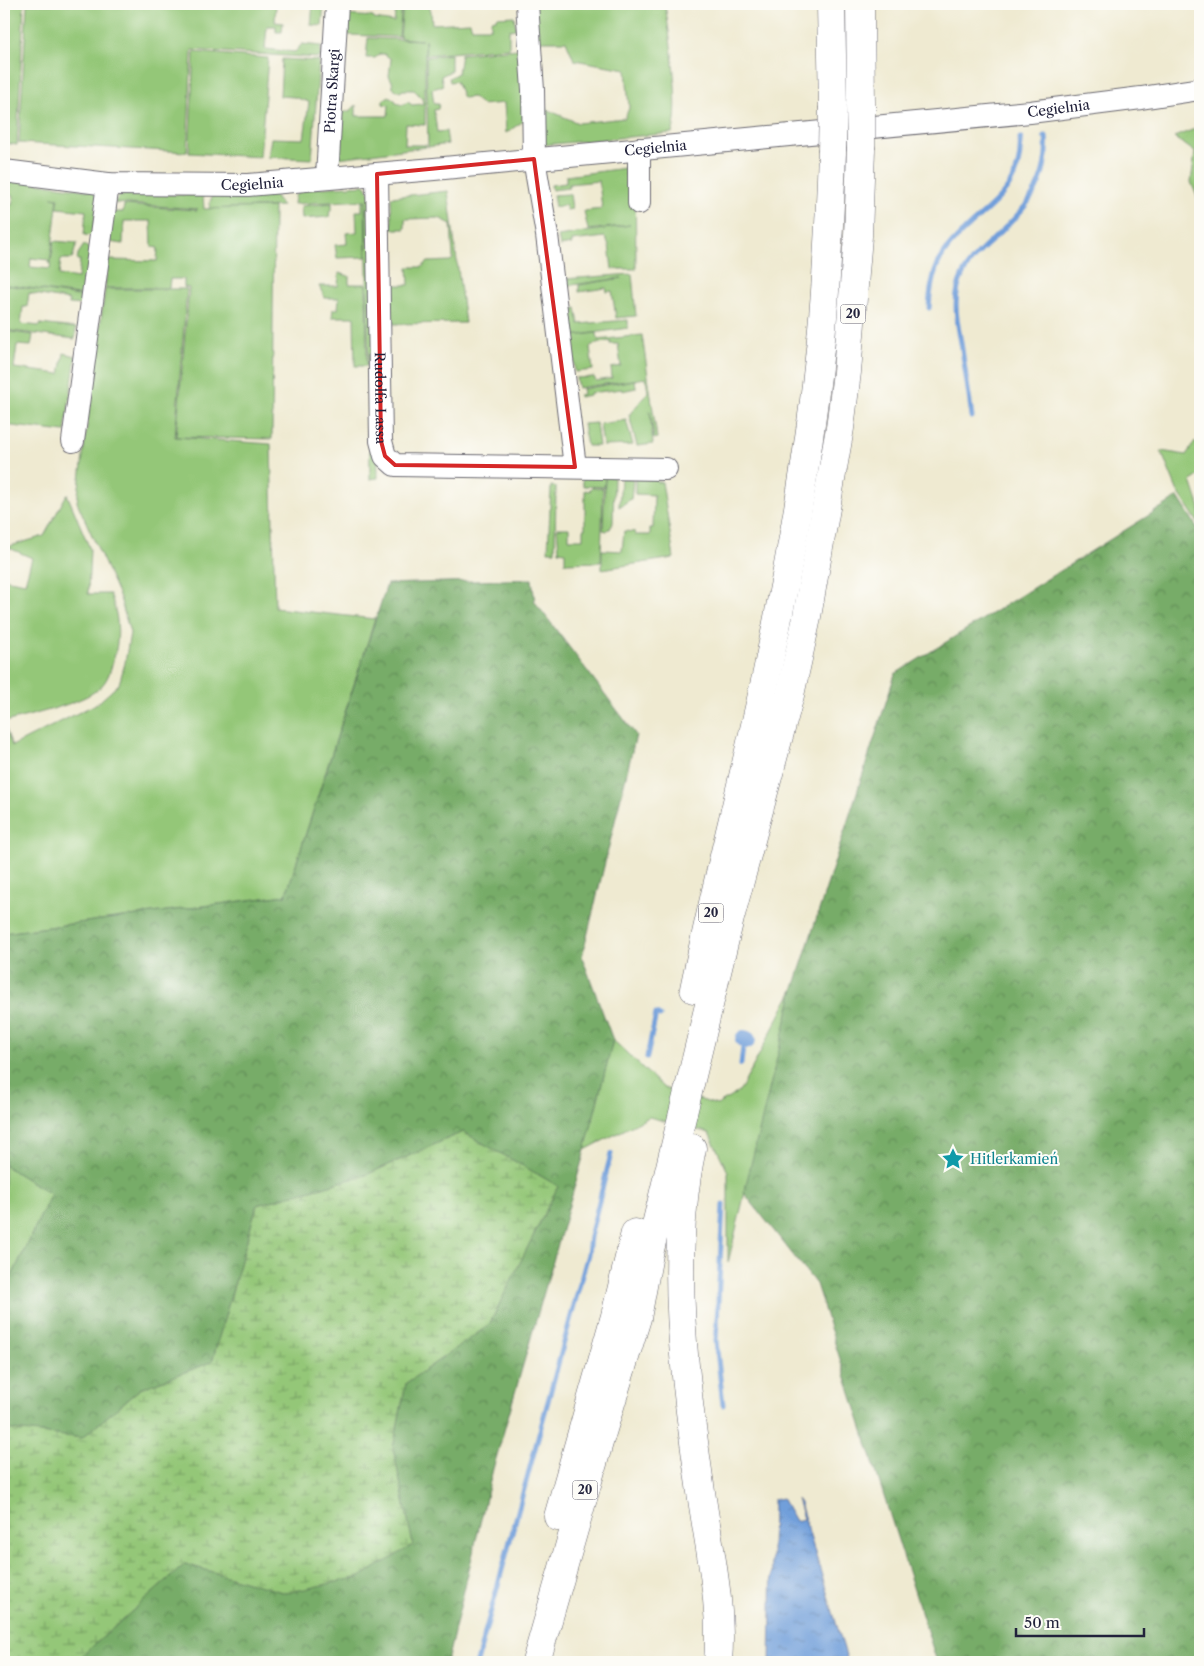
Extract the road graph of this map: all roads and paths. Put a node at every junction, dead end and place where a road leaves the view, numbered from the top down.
1 (337, 4) edge
2 (526, 4) edge
3 (831, 4) edge
4 (860, 4) edge
5 (1200, 89) edge
6 (638, 149) junction
7 (534, 159) junction
8 (4, 171) edge
9 (377, 174) junction
10 (327, 178) junction
11 (108, 184) junction
12 (639, 203) dead end
13 (72, 441) dead end
14 (576, 467) junction
15 (666, 469) dead end
16 (696, 1060) junction
17 (521, 1662) edge
18 (536, 1662) edge
19 (718, 1662) edge

1 - 10 street, Piotra Skargi
2 - 7 street
3 - 17 main road, 20, bridge
4 - 16 main road, 20, bridge
5 - 6 street, Cegielnia
6 - 7 street, Cegielnia
6 - 12 street
7 - 9 street, Cegielnia
7 - 14 street
8 - 11 street, Cegielnia
9 - 10 street, Cegielnia
9 - 14 street, Rudolfa Lassa
10 - 11 street, Cegielnia
11 - 13 street
14 - 15 street, Rudolfa Lassa
16 - 18 main road, 20
16 - 19 main road

